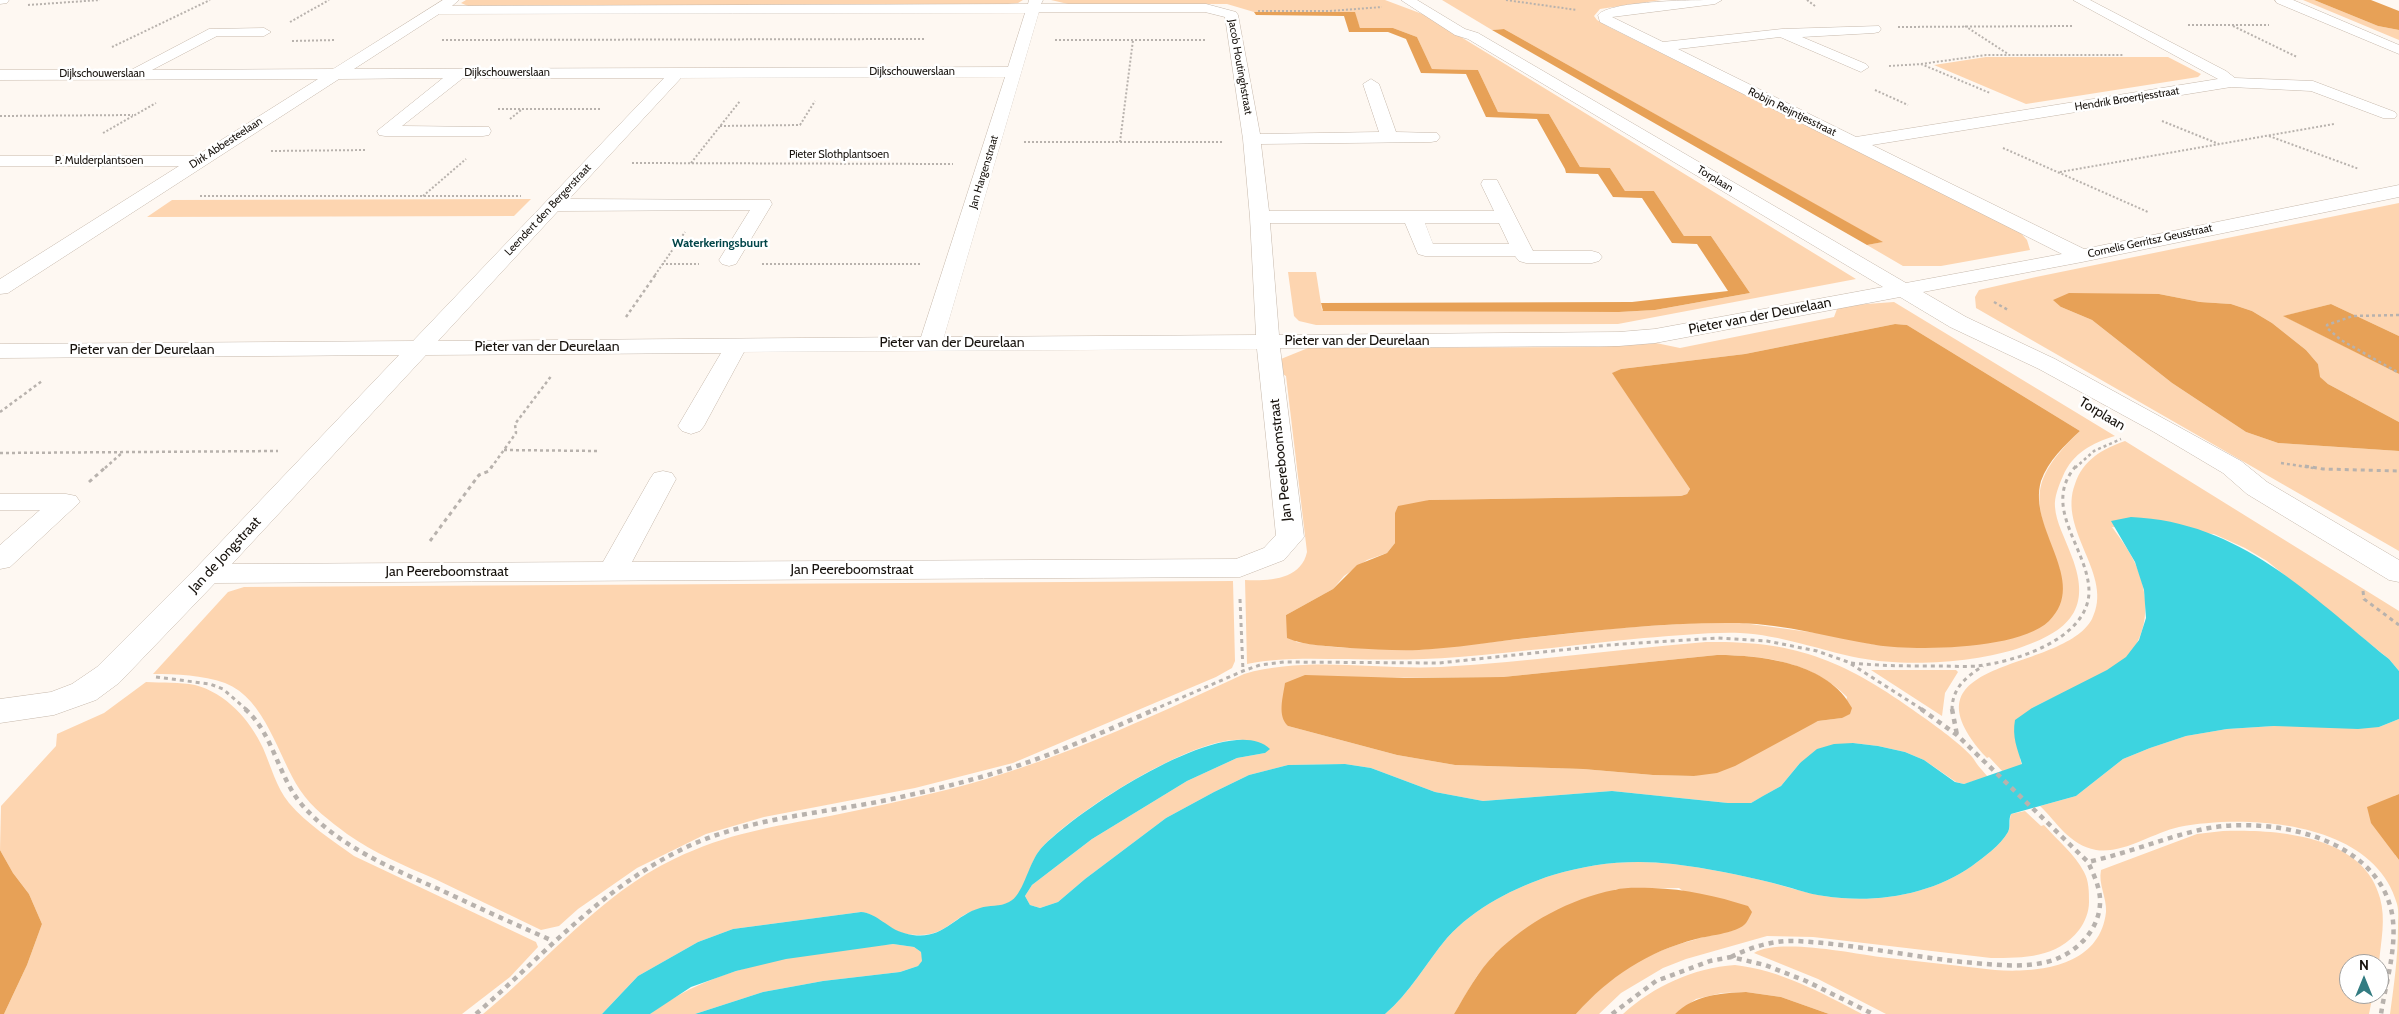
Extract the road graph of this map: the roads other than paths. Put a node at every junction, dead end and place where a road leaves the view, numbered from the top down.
1 (453, 0) edge
2 (1715, 0) edge
3 (2080, 0) edge
4 (2282, 0) edge
5 (1415, 1) edge
6 (1034, 4) edge
7 (438, 10) junction
8 (1874, 29) dead end
9 (264, 32) dead end
10 (1782, 33) junction
11 (1660, 46) junction
12 (2399, 50) edge
13 (1861, 68) road end
14 (1014, 72) junction
15 (460, 73) junction
16 (677, 73) junction
17 (131, 74) junction
18 (334, 74) junction
19 (0, 75) edge
20 (2231, 82) junction
21 (1371, 84) dead end
22 (2389, 115) road end
23 (483, 131) dead end
24 (1431, 137) dead end
25 (1389, 138) junction
26 (1252, 139) junction
27 (1853, 143) junction
28 (0, 161) edge
29 (198, 162) junction
30 (1490, 184) dead end
31 (2399, 191) edge
32 (557, 200) junction
33 (1260, 217) junction
34 (1506, 217) junction
35 (1413, 218) junction
36 (1522, 250) junction
37 (2082, 256) junction
38 (1592, 257) dead end
39 (729, 260) road end
40 (5, 281) edge
41 (1900, 289) junction
42 (1958, 322) junction
43 (1268, 341) junction
44 (931, 343) junction
45 (736, 346) junction
46 (419, 348) junction
47 (0, 351) edge
48 (691, 426) dead end
49 (663, 479) dead end
50 (2257, 488) junction
51 (0, 502) edge
52 (0, 560) edge
53 (613, 571) junction
54 (2399, 573) edge
55 (208, 574) junction
56 (0, 711) edge

1 - 7 street, Dirk Abbesteelaan
2 - 11 street, Robijn Reijntjesstraat
3 - 20 street
4 - 12 street
5 - 41 street, Torplaan
6 - 7 street, Jacob Houtinghstraat
6 - 14 street, Jan Hargenstraat
6 - 26 street, Jacob Houtinghstraat
7 - 18 street, Dirk Abbesteelaan
8 - 10 street
9 - 17 street
10 - 11 street
10 - 13 street
11 - 27 street, Robijn Reijntjesstraat
14 - 16 street, Dijkschouwerslaan
14 - 44 street, Jan Hargenstraat
15 - 16 street, Dijkschouwerslaan
15 - 18 street, Dijkschouwerslaan
15 - 23 street
16 - 32 street, Leendert den Bergerstraat
17 - 18 street, Dijkschouwerslaan
17 - 19 street, Dijkschouwerslaan
18 - 29 street, Dirk Abbesteelaan
20 - 22 street, Hendrik Broertjesstraat
20 - 27 street, Hendrik Broertjesstraat
21 - 25 street
24 - 25 street
25 - 26 street
26 - 33 street, Jacob Houtinghstraat
27 - 37 street, Robijn Reijntjesstraat
28 - 29 street, P. Mulderplantsoen
29 - 40 street, Dirk Abbesteelaan
30 - 34 street
31 - 37 street, Cornelis Gerritsz Geusstraat
32 - 39 street
32 - 46 street, Leendert den Bergerstraat
33 - 35 street
33 - 43 street, Jacob Houtinghstraat
34 - 35 street
34 - 36 street
35 - 36 street
36 - 38 street
37 - 41 street, Cornelis Gerritsz Geusstraat
41 - 42 street, Torplaan
41 - 43 street, Pieter van der Deurelaan
42 - 50 street, Torplaan
42 - 50 street, Torplaan
43 - 44 street, Pieter van der Deurelaan
43 - 53 street, Jan Peereboomstraat
44 - 45 street, Pieter van der Deurelaan
45 - 46 street, Pieter van der Deurelaan
45 - 48 street
46 - 47 street, Pieter van der Deurelaan
46 - 55 street, Jan de Jongstraat
49 - 53 street
50 - 54 street, Torplaan
51 - 52 street
53 - 55 street, Jan Peereboomstraat
55 - 56 street, Jan de Jongstraat

